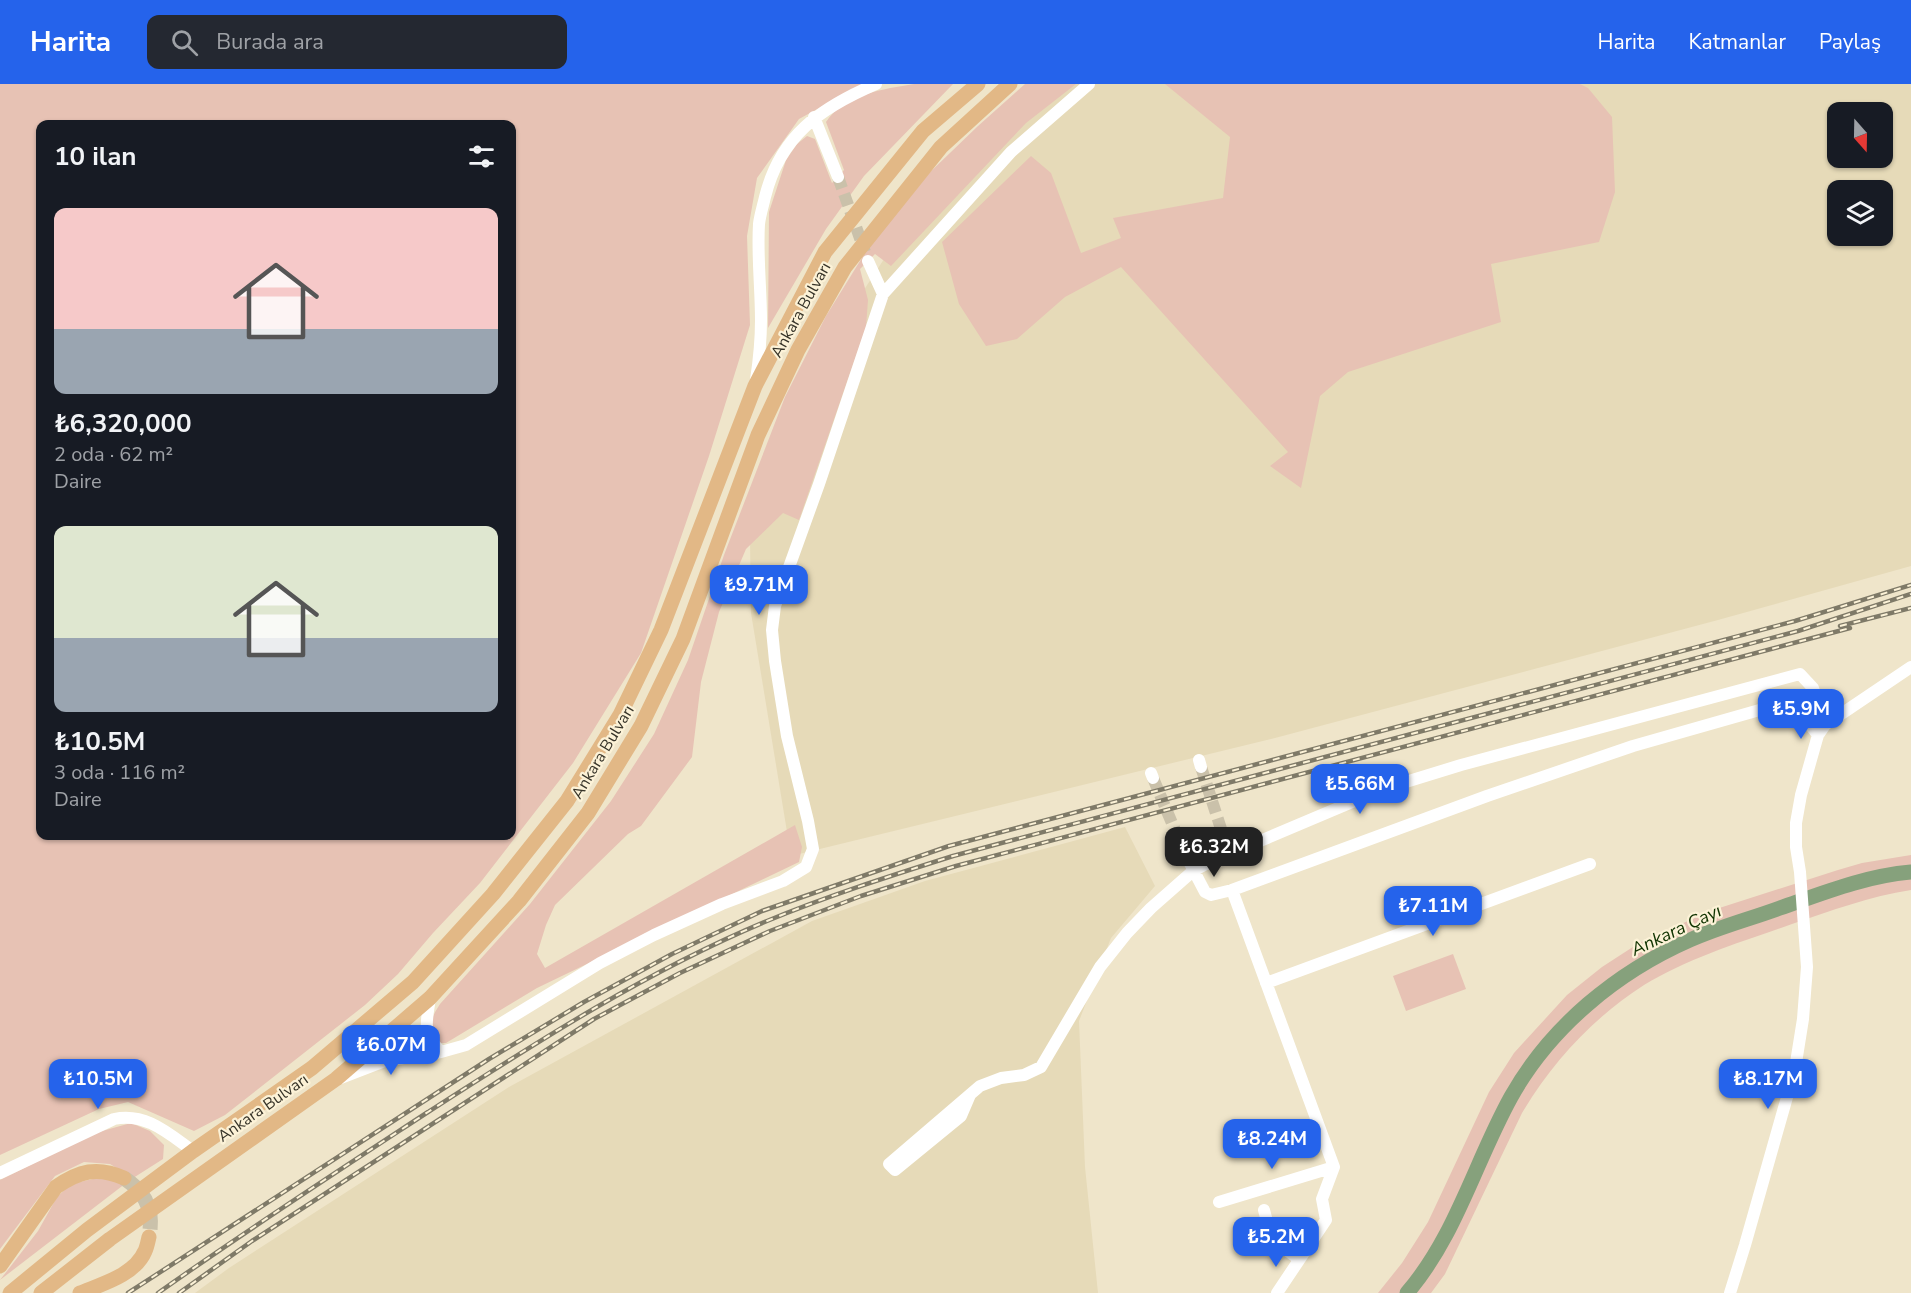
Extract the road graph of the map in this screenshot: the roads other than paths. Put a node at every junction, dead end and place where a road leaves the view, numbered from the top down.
1 (876, 84) edge
2 (978, 84) edge
3 (1010, 84) edge
4 (1089, 84) edge
5 (814, 117) junction
6 (838, 177) tunnel mouth
7 (868, 261) tunnel mouth
8 (883, 294) junction
9 (755, 386) junction
10 (1911, 667) edge
11 (1821, 730) junction
12 (1224, 838) tunnel mouth
13 (1185, 854) tunnel mouth
14 (1229, 854) junction
15 (1590, 864) dead end
16 (1193, 871) junction
17 (1232, 890) junction
18 (1266, 982) junction
19 (430, 998) junction
20 (441, 1052) junction
21 (336, 1079) junction
22 (970, 1095) junction
23 (193, 1151) junction
24 (1334, 1167) junction
25 (0, 1173) edge
26 (124, 1178) tunnel mouth
27 (1219, 1202) dead end
28 (1264, 1210) dead end
29 (149, 1237) tunnel mouth
30 (1299, 1259) junction
31 (0, 1266) edge
32 (10, 1293) edge
33 (41, 1293) edge
34 (80, 1293) edge
35 (1277, 1293) edge
36 (1730, 1293) edge

1 - 5 street
2 - 9 main road, Ankara Bulvarı
3 - 19 main road, Ankara Bulvarı
4 - 8 street
5 - 6 street
5 - 9 street
7 - 8 street
8 - 20 street
9 - 23 main road, Ankara Bulvarı
10 - 11 street
11 - 14 street
11 - 17 street
11 - 36 street
12 - 14 street
13 - 16 street
14 - 16 street
15 - 18 street
16 - 17 street
16 - 22 street
17 - 18 street
18 - 24 street
19 - 20 street
19 - 21 main road, Ankara Bulvarı
20 - 21 street
21 - 33 main road, Ankara Bulvarı
22 - 22 street
23 - 25 street
23 - 32 main road, Ankara Bulvarı
24 - 27 street
24 - 30 street
26 - 31 main road
28 - 30 street
29 - 34 main road
30 - 35 street

